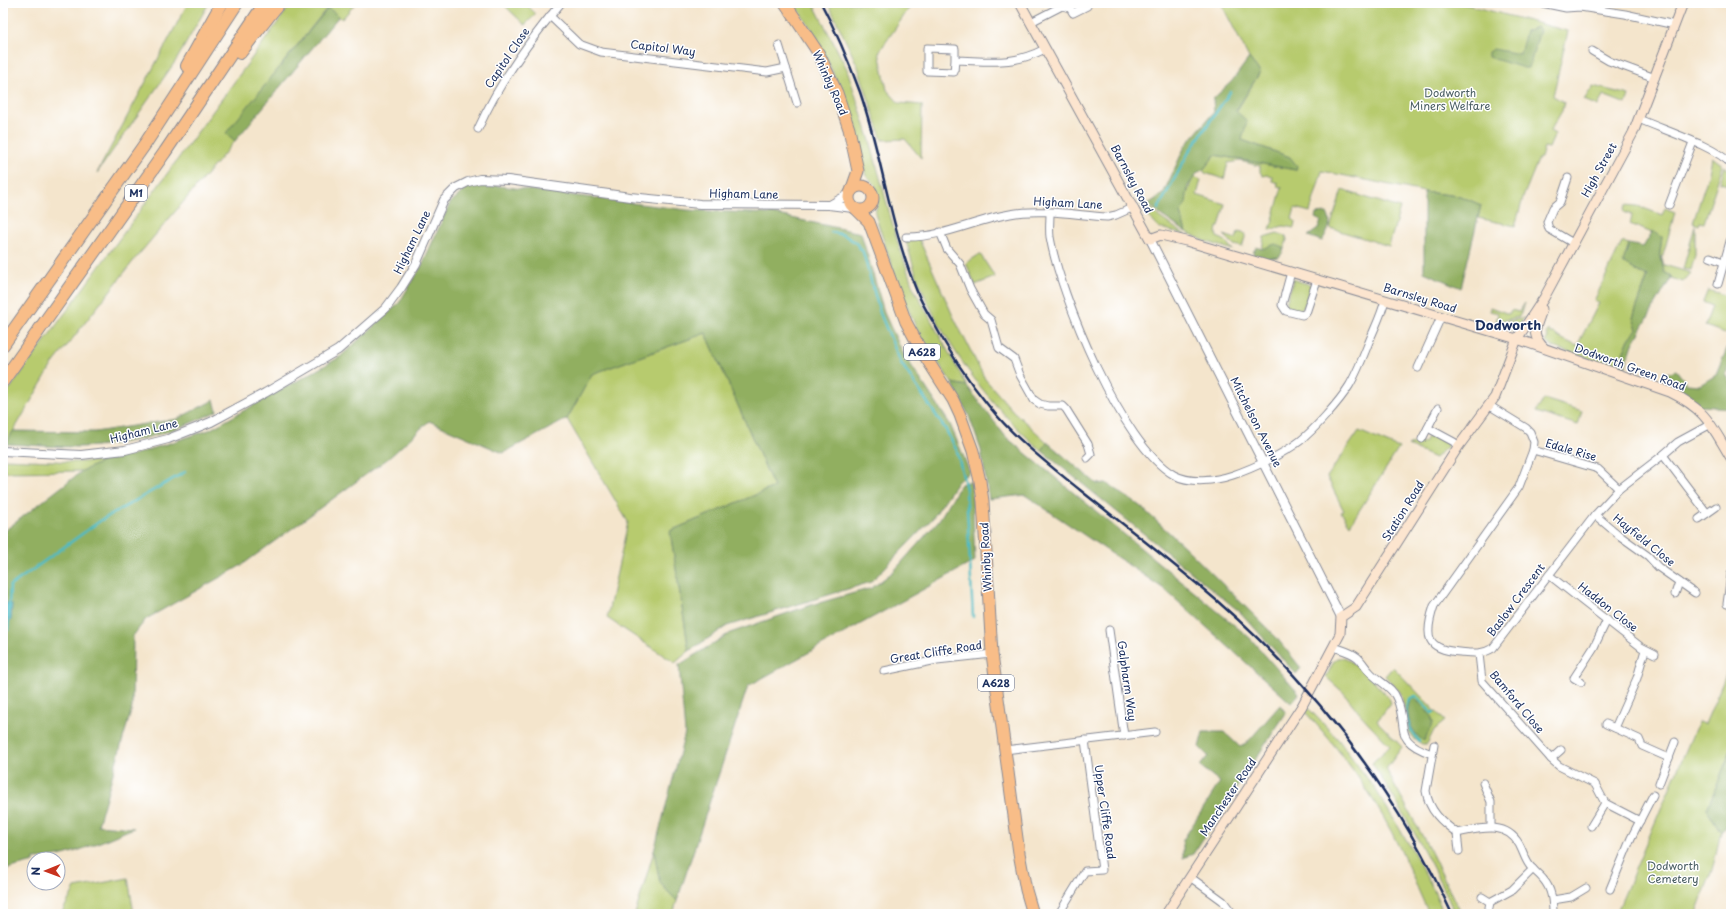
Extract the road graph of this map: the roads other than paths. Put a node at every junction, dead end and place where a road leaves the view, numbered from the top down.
1 (222, 3) edge
2 (237, 3) edge
3 (265, 3) edge
4 (279, 3) edge
5 (561, 3) edge
6 (785, 3) edge
7 (1020, 3) edge
8 (1542, 3) edge
9 (1683, 3) edge
10 (1087, 6) dead end
11 (550, 16) junction
12 (1031, 22) junction
13 (1675, 25) junction
14 (779, 45) dead end
15 (1045, 49) junction
16 (1592, 50) dead end
17 (955, 60) junction
18 (786, 68) junction
19 (1655, 78) junction
20 (797, 103) dead end
21 (1639, 120) junction
22 (478, 129) dead end
23 (1693, 142) junction
24 (145, 144) junction
25 (164, 152) junction
26 (1731, 164) edge
27 (858, 171) junction
28 (1568, 178) dead end
29 (868, 188) junction
30 (850, 193) junction
31 (873, 201) junction
32 (829, 205) junction
33 (1669, 206) dead end
34 (1134, 207) junction
35 (855, 209) junction
36 (1050, 212) junction
37 (869, 222) junction
38 (940, 232) junction
39 (906, 237) dead end
40 (1731, 238) edge
41 (1150, 239) junction
42 (1573, 243) junction
43 (1710, 257) dead end
44 (1723, 262) junction
45 (1291, 272) junction
46 (1317, 280) junction
47 (1718, 284) dead end
48 (1544, 298) junction
49 (1385, 300) junction
50 (1441, 317) junction
51 (1517, 339) junction
52 (3, 345) edge
53 (1544, 348) junction
54 (1418, 368) dead end
55 (3, 381) edge
56 (1490, 406) junction
57 (1438, 408) dead end
58 (1711, 424) junction
59 (1428, 428) junction
60 (1422, 439) dead end
61 (1458, 447) junction
62 (1533, 450) junction
63 (3, 451) edge
64 (1664, 455) junction
65 (1088, 458) dead end
66 (1731, 458) edge
67 (1264, 461) junction
68 (1619, 489) junction
69 (1716, 507) dead end
70 (1707, 514) junction
71 (1595, 515) junction
72 (1699, 519) dead end
73 (1731, 574) edge
74 (1549, 575) junction
75 (1679, 582) junction
76 (1695, 593) dead end
77 (1675, 594) dead end
78 (1727, 604) dead end
79 (1341, 617) junction
80 (1607, 620) junction
81 (1109, 630) dead end
82 (1334, 647) junction
83 (1645, 650) junction
84 (992, 654) junction
85 (1479, 654) junction
86 (1655, 654) dead end
87 (884, 671) dead end
88 (1581, 682) dead end
89 (1606, 724) dead end
90 (1615, 728) junction
91 (1155, 732) dead end
92 (1124, 736) junction
93 (1085, 740) junction
94 (1675, 742) dead end
95 (1434, 744) dead end
96 (1004, 750) junction
97 (1561, 750) dead end
98 (1432, 754) junction
99 (1668, 758) junction
100 (1551, 759) junction
101 (1483, 782) dead end
102 (1658, 784) dead end
103 (1653, 796) dead end
104 (1605, 803) junction
105 (1640, 821) junction
106 (1592, 826) dead end
107 (1491, 827) junction
108 (1457, 833) junction
109 (1459, 851) dead end
110 (1532, 869) junction
111 (1190, 877) junction
112 (1586, 888) dead end
113 (1610, 889) dead end
114 (1482, 897) dead end
115 (1553, 900) junction
116 (1490, 902) junction
117 (1060, 912) dead end
118 (1488, 913) dead end
119 (1033, 914) edge
120 (1166, 914) edge
121 (1233, 914) edge
122 (1553, 914) edge

1 - 24 highway, M1
2 - 24 highway, M1
3 - 25 highway, M1
4 - 25 highway, M1
5 - 11 street, Capitol Close
6 - 27 highway, Whinby Road
7 - 12 main road, Barnsley Road
8 - 13 street
9 - 13 main road, High Street
10 - 12 street
11 - 18 street, Capitol Way
11 - 22 street, Capitol Close
12 - 15 main road, Barnsley Road
13 - 19 main road, High Street
14 - 18 street
15 - 17 street
15 - 34 main road, Barnsley Road
16 - 19 street
17 - 17 street
18 - 20 street
19 - 21 main road, High Street
21 - 23 street
21 - 42 main road, High Street
23 - 26 street
23 - 33 street
24 - 52 highway, M1
25 - 55 highway, M1
27 - 29 highway, Whinby Road
27 - 30 highway
28 - 42 street
29 - 30 highway
29 - 31 highway, Whinby Road
30 - 32 street, Higham Lane
30 - 35 highway
31 - 35 highway
31 - 37 highway, Whinby Road / A628
32 - 35 street, Higham Lane
32 - 63 street, Higham Lane
34 - 36 street, Higham Lane
34 - 41 main road, Barnsley Road
35 - 37 highway, Whinby Road / A628
36 - 38 street, Higham Lane
36 - 67 street
37 - 84 highway, Whinby Road / A628
38 - 39 street, Higham Lane
38 - 65 street
40 - 44 street
41 - 45 main road, Barnsley Road
41 - 67 street, Mitchelson Avenue
42 - 48 main road, High Street
43 - 44 street
44 - 47 street
45 - 46 main road, Barnsley Road
45 - 46 street
46 - 49 main road, Barnsley Road
48 - 51 main road, High Street
48 - 53 main road
49 - 50 main road, Barnsley Road
49 - 67 street
50 - 51 main road, Barnsley Road
50 - 54 street
51 - 53 main road, Dodworth Green Road
51 - 56 main road, Station Road
53 - 58 main road, Dodworth Green Road
56 - 61 main road, Station Road
56 - 62 street
57 - 59 street
58 - 64 street, Baslow Crescent
58 - 66 main road, Dodworth Green Road
59 - 60 street
59 - 61 street
61 - 79 main road, Station Road
62 - 68 street, Edale Rise
62 - 85 street
64 - 68 street, Baslow Crescent
64 - 70 street
67 - 79 street, Mitchelson Avenue
68 - 71 street, Baslow Crescent
69 - 70 street
70 - 72 street
71 - 74 street, Baslow Crescent
71 - 75 street, Hayfield Close
73 - 78 street
74 - 80 street, Haddon Close
74 - 85 street, Baslow Crescent
75 - 76 street, Hayfield Close
75 - 77 street, Hayfield Close
79 - 82 main road
80 - 83 street, Haddon Close
80 - 88 street
81 - 92 street, Galpharm Way
82 - 98 street
82 - 111 main road, Manchester Road
83 - 86 street, Haddon Close
83 - 90 street
84 - 87 street, Great Cliffe Road
84 - 96 highway, Whinby Road / A628
85 - 100 street, Bamford Close
89 - 90 street
90 - 99 street
91 - 92 street
92 - 93 street
93 - 96 street
93 - 117 street, Upper Cliffe Road
94 - 99 street
95 - 98 street
96 - 119 highway, Whinby Road / A628
97 - 100 street
98 - 108 street
99 - 102 street
100 - 104 street, Bamford Close
101 - 107 street
103 - 105 street
104 - 105 street
104 - 106 street
105 - 113 street
107 - 108 street
107 - 110 street
108 - 109 street
110 - 115 street
110 - 116 street
111 - 120 main road, Manchester Road
111 - 121 street
112 - 115 street
114 - 116 street
115 - 122 street
116 - 118 street

